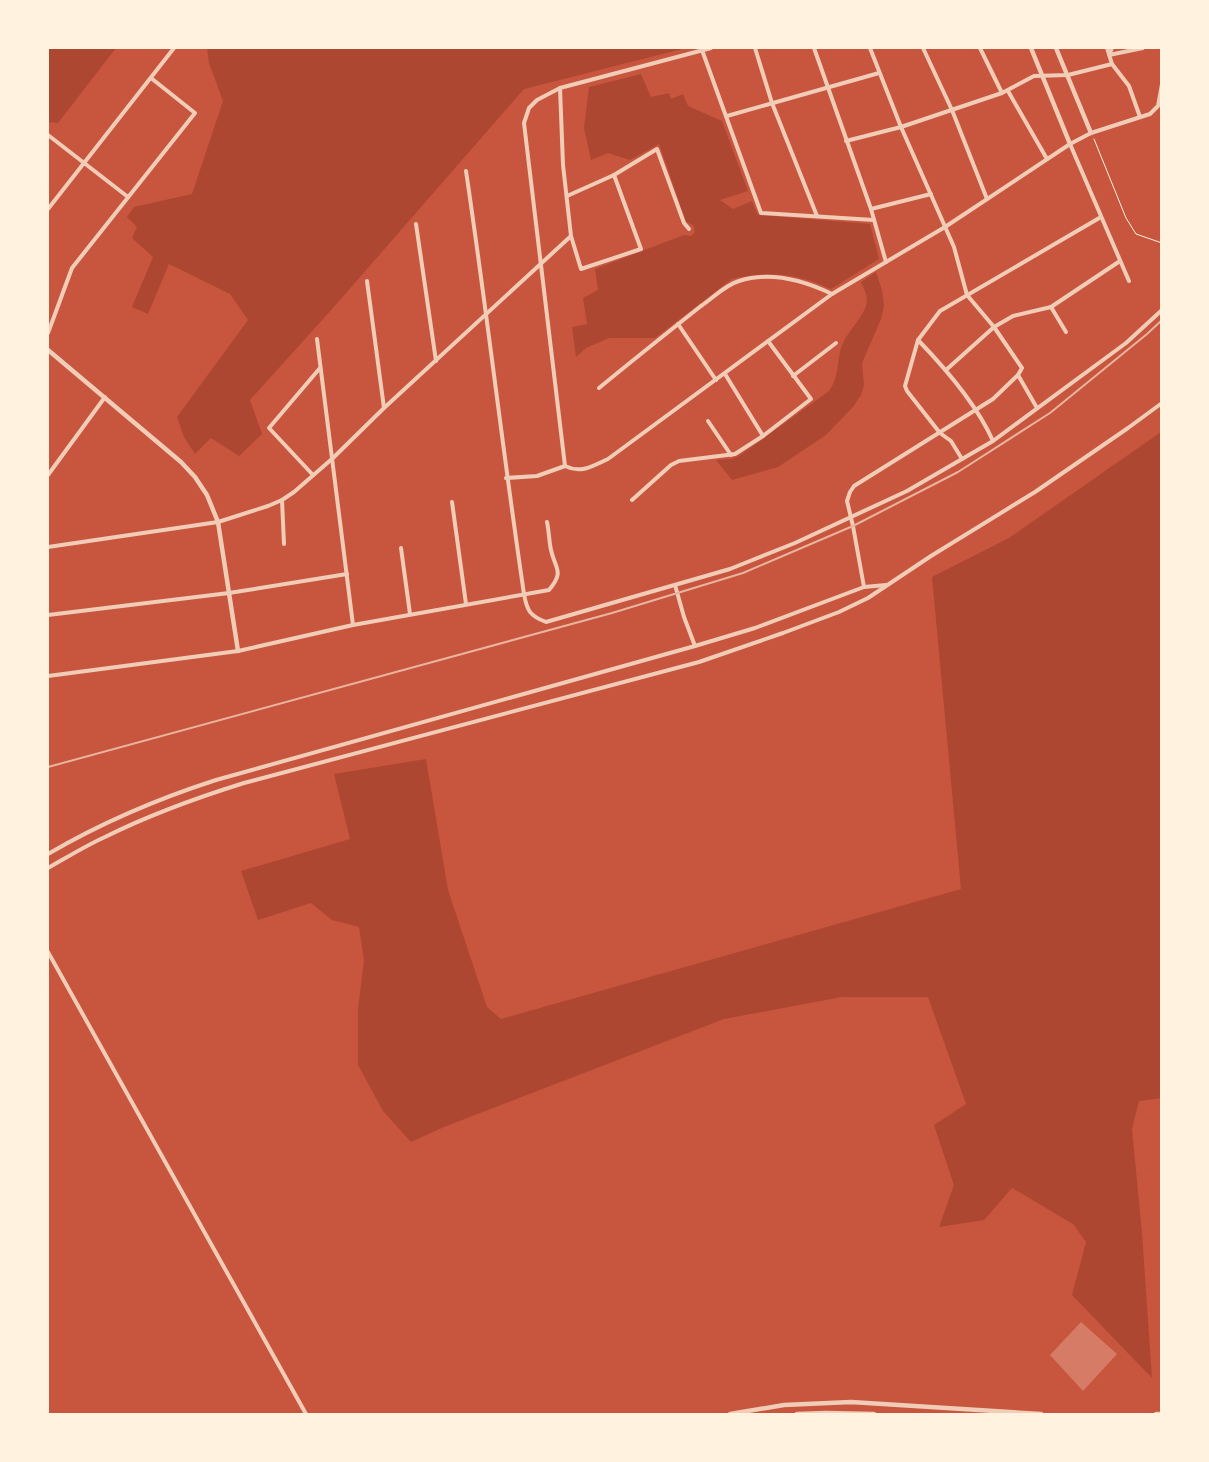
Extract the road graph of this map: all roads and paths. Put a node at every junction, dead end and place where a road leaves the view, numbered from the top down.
1 (174, 48) edge
2 (711, 48) edge
3 (755, 48) edge
4 (814, 48) edge
5 (870, 48) edge
6 (923, 48) edge
7 (980, 48) edge
8 (1031, 48) edge
9 (1056, 48) edge
10 (1107, 48) edge
11 (1112, 48) edge
12 (1143, 48) edge
13 (702, 50) junction
14 (1110, 55) junction
15 (1112, 64) junction
16 (879, 73) junction
17 (1043, 75) junction
18 (1068, 75) junction
19 (150, 78) junction
20 (1162, 84) edge
21 (827, 87) junction
22 (560, 88) junction
23 (1008, 91) junction
24 (1002, 93) junction
25 (772, 103) junction
26 (952, 110) junction
27 (726, 116) junction
28 (1140, 118) junction
29 (901, 127) junction
30 (1091, 133) junction
31 (48, 135) edge
32 (846, 141) junction
33 (1070, 144) junction
34 (1047, 160) junction
35 (84, 163) junction
36 (466, 171) dead end
37 (614, 175) junction
38 (930, 194) junction
39 (567, 196) junction
40 (128, 197) junction
41 (987, 200) junction
42 (48, 209) edge
43 (871, 209) junction
44 (817, 216) junction
45 (1101, 217) junction
46 (874, 220) junction
47 (416, 224) dead end
48 (945, 227) junction
49 (689, 229) dead end
50 (571, 236) junction
51 (1162, 243) edge
52 (1120, 261) junction
53 (886, 262) junction
54 (540, 263) junction
55 (367, 281) dead end
56 (1129, 281) dead end
57 (832, 294) junction
58 (967, 295) junction
59 (1051, 308) junction
60 (1162, 310) edge
61 (487, 313) junction
62 (678, 324) junction
63 (994, 327) junction
64 (1066, 332) dead end
65 (48, 333) edge
66 (317, 339) dead end
67 (918, 340) junction
68 (768, 342) junction
69 (836, 344) dead end
70 (48, 350) edge
71 (436, 361) junction
72 (321, 368) junction
73 (946, 370) junction
74 (725, 374) junction
75 (1018, 375) junction
76 (792, 376) junction
77 (716, 380) junction
78 (599, 388) dead end
79 (104, 397) junction
80 (1162, 403) edge
81 (384, 408) junction
82 (1037, 408) junction
83 (975, 410) junction
84 (708, 421) dead end
85 (940, 433) junction
86 (763, 436) junction
87 (993, 441) junction
88 (731, 454) junction
89 (333, 458) junction
90 (962, 459) junction
91 (565, 466) junction
92 (48, 474) edge
93 (313, 475) junction
94 (506, 478) junction
95 (282, 500) junction
96 (632, 500) dead end
97 (452, 502) dead end
98 (852, 518) junction
99 (218, 522) junction
100 (547, 522) dead end
101 (284, 544) dead end
102 (48, 547) edge
103 (401, 548) dead end
104 (347, 574) junction
105 (675, 585) junction
106 (888, 585) junction
107 (864, 588) junction
108 (230, 593) junction
109 (524, 594) junction
110 (466, 604) junction
111 (410, 614) junction
112 (48, 615) edge
113 (353, 625) junction
114 (695, 646) junction
115 (238, 651) junction
116 (48, 676) edge
117 (439, 719) junction
118 (404, 728) junction
119 (441, 730) junction
120 (407, 739) junction
121 (241, 772) junction
122 (216, 780) junction
123 (244, 783) junction
124 (220, 791) junction
125 (170, 796) junction
126 (175, 807) junction
127 (101, 825) junction
128 (106, 836) junction
129 (48, 854) edge
130 (48, 868) edge
131 (48, 952) edge
132 (306, 1414) edge
133 (730, 1414) edge
134 (797, 1414) edge
135 (874, 1414) edge
136 (1041, 1414) edge
137 (1156, 1414) edge
138 (1162, 1414) edge

1 - 19 street
2 - 13 street
3 - 25 street
4 - 21 street
5 - 16 street
6 - 26 street
7 - 24 street
8 - 17 street
9 - 18 street
10 - 14 street
11 - 14 street
12 - 14 street
13 - 22 street
13 - 27 street
14 - 15 street
15 - 18 street
15 - 28 street
16 - 21 street
16 - 29 street
17 - 18 street
17 - 23 street
17 - 33 street
18 - 30 street
19 - 35 street
19 - 40 street
20 - 28 street
21 - 25 street
21 - 32 street
22 - 39 street
22 - 54 street
23 - 24 street
23 - 34 street
24 - 26 street
25 - 27 street
25 - 44 street
26 - 29 street
26 - 41 street
27 - 44 street
28 - 30 street
29 - 32 street
29 - 38 street
30 - 33 street
30 - 51 path
31 - 35 street
32 - 43 street
33 - 34 street
33 - 45 street
34 - 41 street
35 - 40 street
35 - 42 street
36 - 61 street
37 - 39 street
37 - 49 street
37 - 50 street
38 - 43 street
38 - 48 street
39 - 50 street
40 - 65 street
41 - 48 street
43 - 46 street
44 - 46 street
45 - 52 street
45 - 58 street
46 - 53 street
47 - 71 street
48 - 53 street
48 - 58 street
50 - 54 street
52 - 56 street
52 - 59 street
53 - 57 street
54 - 61 street
54 - 91 street
55 - 81 street
57 - 62 street
57 - 68 street
58 - 63 street
58 - 67 street
59 - 63 street
59 - 64 street
60 - 82 street
61 - 71 street
61 - 94 street
62 - 77 street
62 - 78 street
63 - 73 street
63 - 75 street
66 - 72 street
67 - 73 street
67 - 85 street
68 - 74 street
68 - 76 street
69 - 76 street
70 - 79 street
71 - 81 street
72 - 89 street
72 - 93 street
73 - 83 street
74 - 77 street
74 - 86 street
75 - 82 street
75 - 83 street
76 - 86 street
77 - 91 street
79 - 92 street
79 - 99 street
80 - 106 street
81 - 89 street
82 - 87 street
83 - 85 street
83 - 87 street
84 - 88 street
85 - 90 street
85 - 98 street
86 - 88 street
87 - 90 street
88 - 96 street
89 - 93 street
89 - 104 street
90 - 98 street
91 - 94 street
93 - 95 street
94 - 109 street
95 - 99 street
95 - 101 street
97 - 110 street
98 - 105 street
98 - 107 street
99 - 102 street
99 - 108 street
100 - 109 street
103 - 111 street
104 - 108 street
104 - 113 street
105 - 109 street
105 - 114 street
106 - 107 street
106 - 119 street
107 - 114 street
108 - 112 street
108 - 115 street
109 - 110 street
110 - 111 street
111 - 113 street
113 - 115 street
114 - 117 street
115 - 116 street
117 - 118 street
117 - 119 street
118 - 120 street
118 - 121 street
119 - 120 street
120 - 123 street
121 - 122 street
121 - 123 street
122 - 124 street
122 - 125 street
123 - 124 street
124 - 126 street
125 - 126 street
125 - 127 street
126 - 128 street
127 - 128 street
127 - 129 street
128 - 130 street
131 - 132 street
133 - 136 street
134 - 135 street
137 - 138 street

